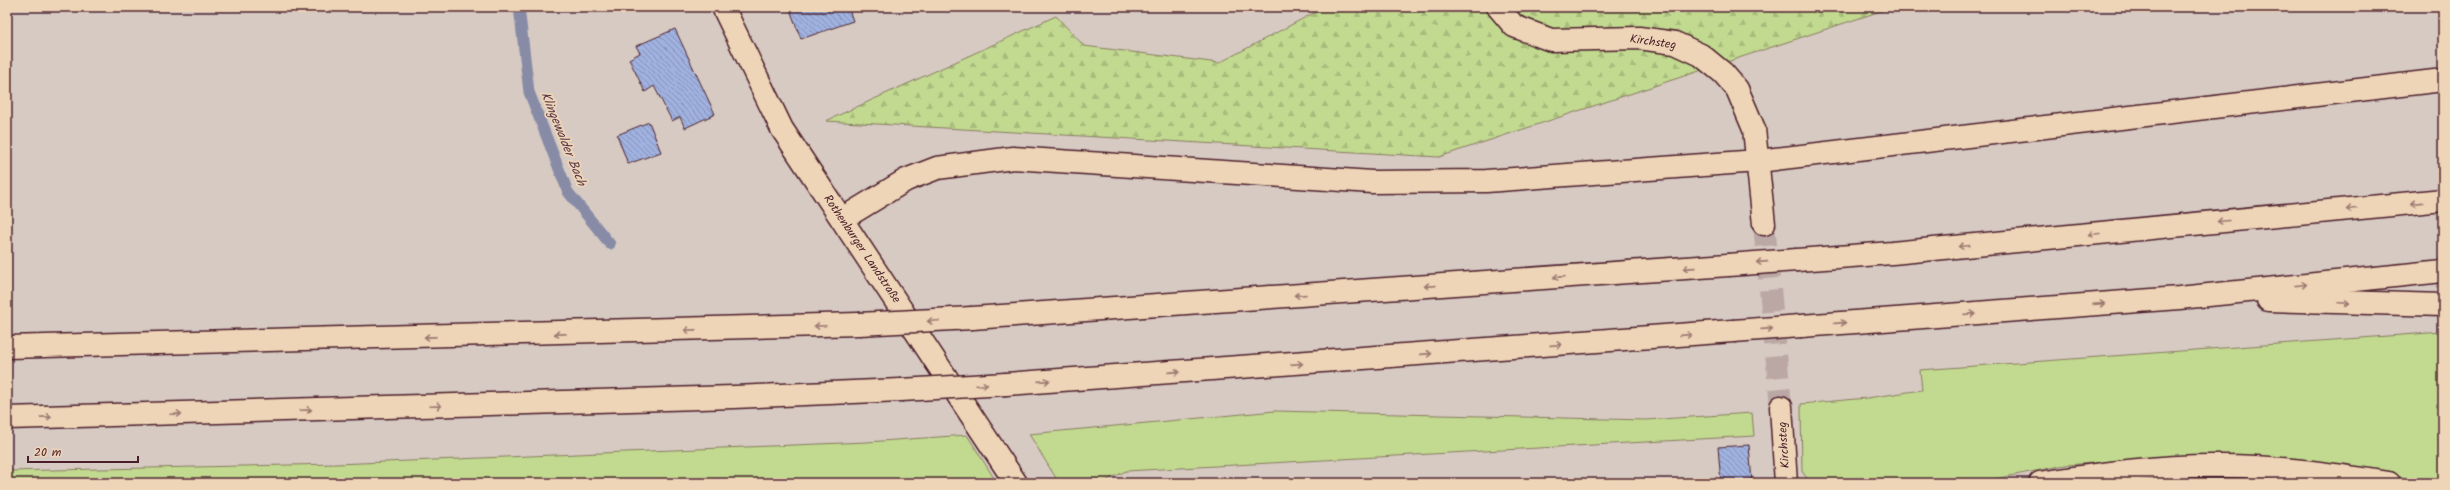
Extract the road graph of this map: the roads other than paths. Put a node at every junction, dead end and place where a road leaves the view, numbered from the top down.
1 (723, 7) edge
2 (1498, 7) edge
3 (2443, 79) edge
4 (1758, 161) junction
5 (2443, 200) edge
6 (842, 219) junction
7 (1764, 224) tunnel mouth
8 (2443, 271) edge
9 (2179, 298) junction
10 (2443, 305) edge
11 (7, 346) edge
12 (1781, 407) tunnel mouth
13 (7, 418) edge
14 (1016, 483) edge
15 (1786, 483) edge
16 (2040, 483) edge
17 (2389, 483) edge

1 - 6 main road, Rothenburger Landstraße
2 - 4 main road, Kirchsteg
3 - 4 main road
4 - 6 main road
4 - 7 main road, Kirchsteg
5 -> 11 main road, bridge
6 - 14 main road, Rothenburger Landstraße
9 -> 8 main road
9 -> 10 main road
13 -> 9 main road, bridge
12 - 15 main road, Kirchsteg
16 - 17 main road

